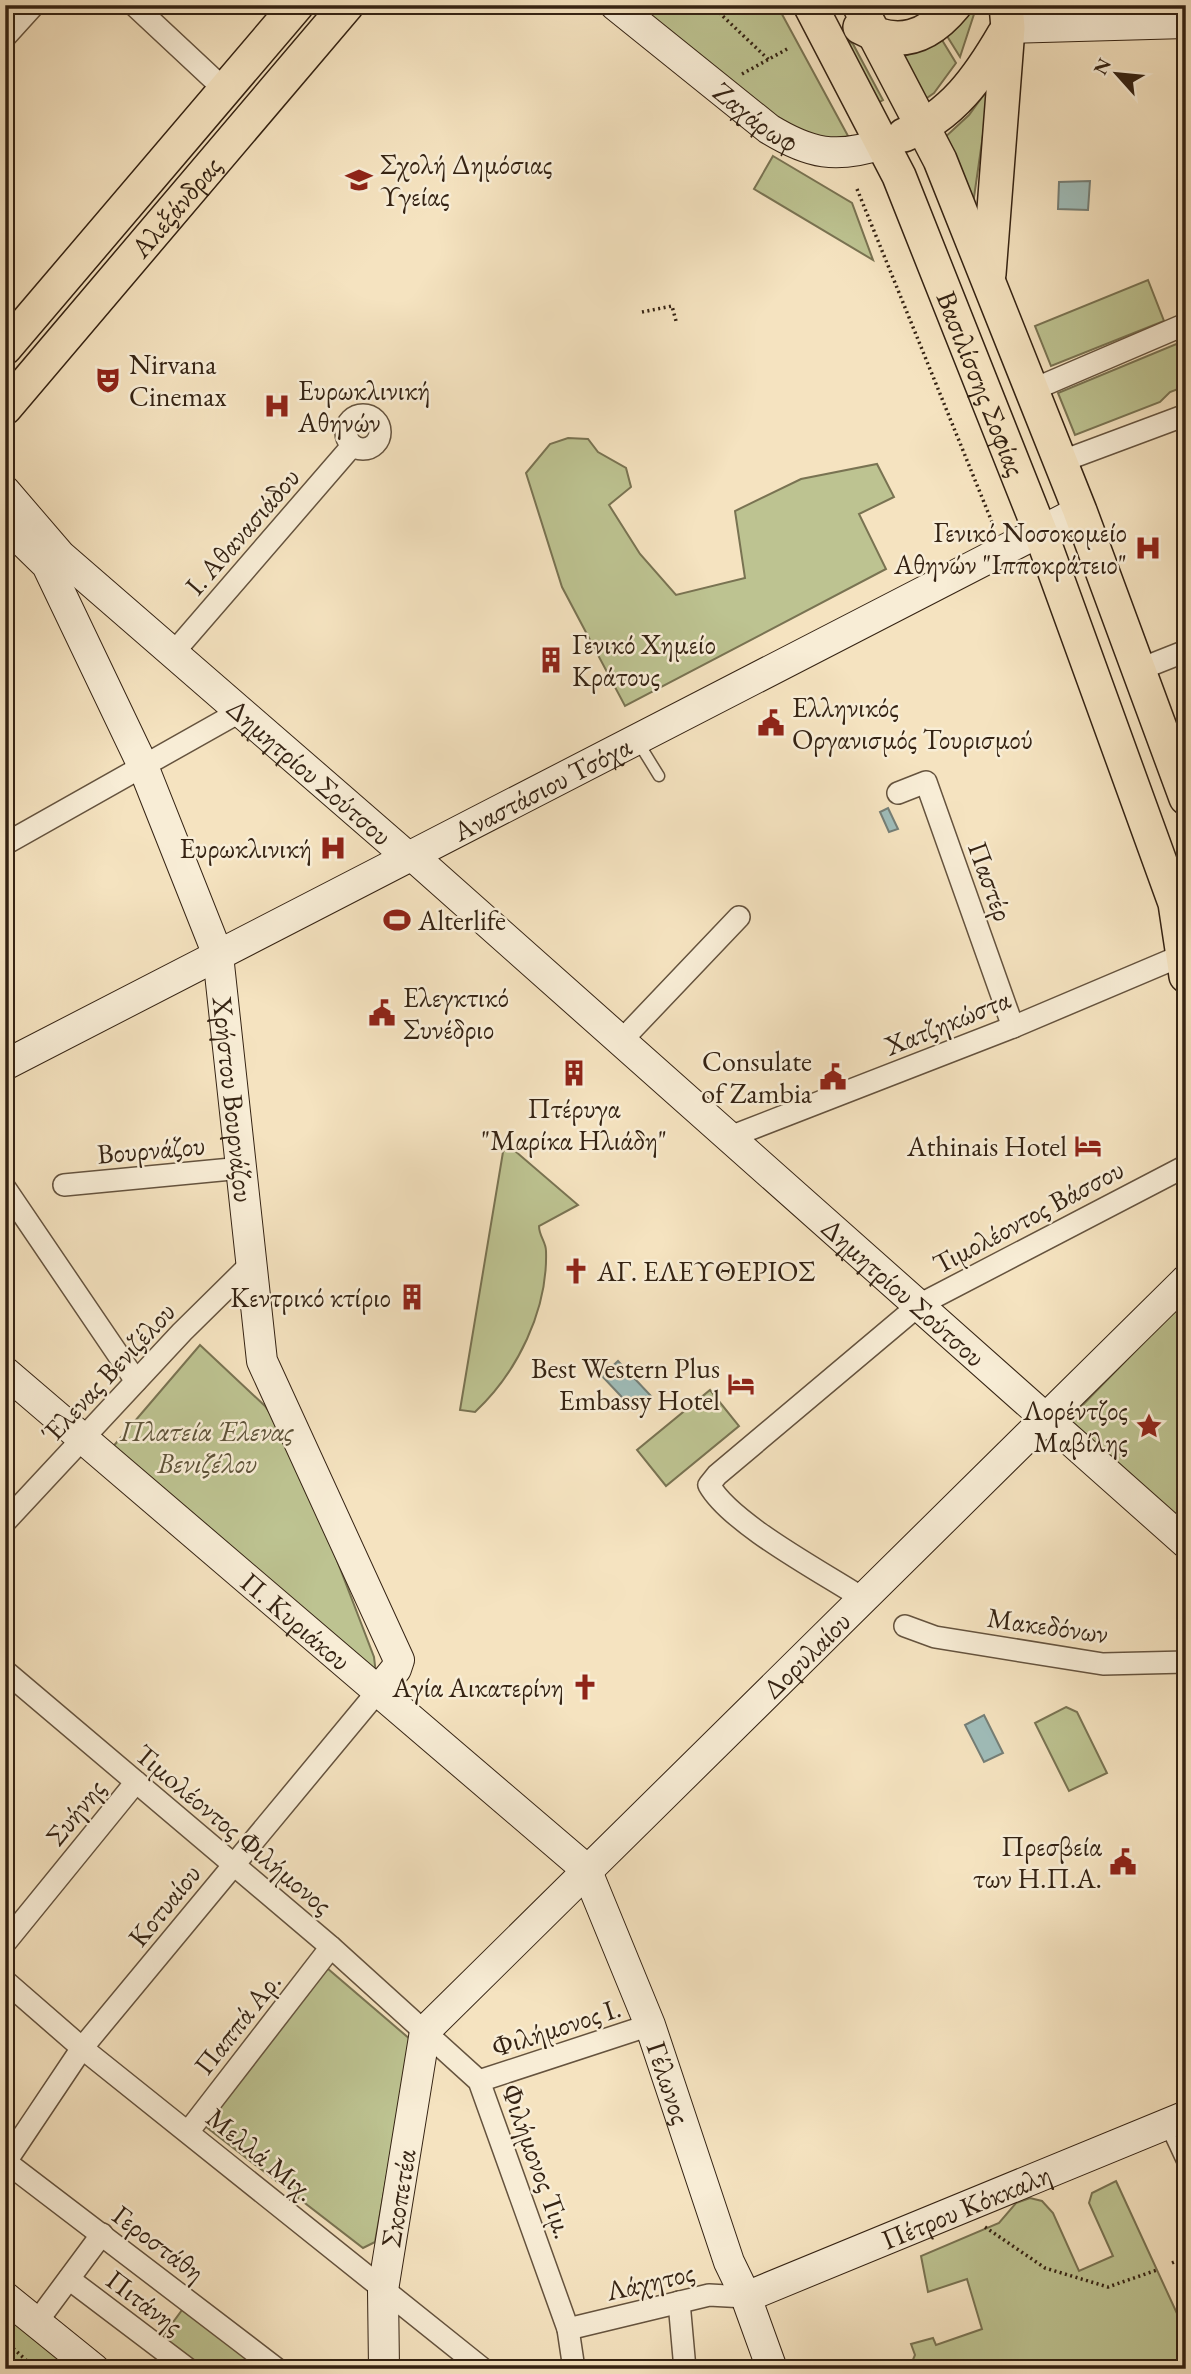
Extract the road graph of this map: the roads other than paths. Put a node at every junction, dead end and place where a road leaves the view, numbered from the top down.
1 (34, 5) edge
2 (134, 5) edge
3 (297, 5) edge
4 (347, 5) edge
5 (615, 5) edge
6 (810, 5) edge
7 (831, 5) edge
8 (859, 5) edge
9 (955, 5) edge
10 (1007, 16) edge
11 (1186, 23) edge
12 (874, 36) junction
13 (5, 37) edge
14 (225, 90) junction
15 (923, 128) junction
16 (882, 144) junction
17 (989, 284) junction
18 (1186, 324) edge
19 (5, 348) edge
20 (1032, 390) junction
21 (5, 408) edge
22 (1186, 415) edge
23 (352, 446) dead end
24 (1060, 462) junction
25 (5, 491) edge
26 (1080, 511) junction
27 (5, 524) edge
28 (1040, 531) junction
29 (1186, 651) edge
30 (174, 652) junction
31 (1138, 670) junction
32 (241, 711) junction
33 (636, 740) junction
34 (143, 766) junction
35 (659, 776) dead end
36 (898, 793) dead end
37 (1186, 798) edge
38 (5, 844) edge
39 (408, 857) junction
40 (739, 917) dead end
41 (218, 955) junction
42 (1185, 966) edge
43 (1013, 1027) junction
44 (621, 1041) junction
45 (5, 1065) edge
46 (730, 1138) junction
47 (1186, 1166) edge
48 (242, 1168) junction
49 (64, 1185) dead end
50 (5, 1188) edge
51 (253, 1262) junction
52 (1186, 1280) edge
53 (919, 1305) junction
54 (5, 1372) edge
55 (136, 1381) junction
56 (1046, 1417) junction
57 (83, 1438) junction
58 (5, 1522) edge
59 (1186, 1543) edge
60 (862, 1598) junction
61 (905, 1626) dead end
62 (1186, 1662) edge
63 (5, 1671) edge
64 (378, 1691) junction
65 (136, 1782) junction
66 (233, 1864) junction
67 (586, 1869) junction
68 (5, 1944) edge
69 (331, 1947) junction
70 (5, 1981) edge
71 (650, 2025) junction
72 (425, 2031) junction
73 (82, 2048) junction
74 (479, 2081) junction
75 (1175, 2120) edge
76 (188, 2132) junction
77 (6, 2163) edge
78 (1186, 2170) edge
79 (102, 2234) junction
80 (69, 2279) junction
81 (383, 2290) junction
82 (5, 2297) edge
83 (746, 2297) junction
84 (679, 2302) junction
85 (36, 2323) junction
86 (568, 2329) junction
87 (572, 2368) edge
88 (94, 2369) edge
89 (188, 2369) edge
90 (277, 2369) edge
91 (384, 2369) edge
92 (483, 2369) edge
93 (685, 2369) edge
94 (772, 2369) edge

1 - 13 street
2 - 14 street
3 - 14 main road, Αλεξάνδρας
4 - 21 main road, Αλεξάνδρας
5 - 16 street, Ζαχάρωφ
6 - 16 main road, Βασιλίσσης Σοφίας
7 - 12 main road
8 - 12 main road, Βασιλίσσης Σοφίας
9 - 12 main road
10 - 11 street
10 - 15 main road, Ζαχάρωφ
10 - 17 main road
12 - 15 main road, Βασιλίσσης Σοφίας
14 - 19 main road, Αλεξάνδρας
15 - 16 main road, Ζαχάρωφ
15 - 17 main road, Βασιλίσσης Σοφίας
16 - 28 main road, Βασιλίσσης Σοφίας
17 - 20 main road, Βασιλίσσης Σοφίας
18 - 20 street
20 - 24 main road, Βασιλίσσης Σοφίας
22 - 24 street
23 - 30 street, Ι. Αθανασιάδου
24 - 26 main road, Βασιλίσσης Σοφίας
25 - 30 street, Δημητρίου Σούτσου
26 - 28 street, Αναστάσιου Τσόχα
26 - 31 main road, Βασιλίσσης Σοφίας
27 - 34 street, Χρήστου Βουρνάζου
28 - 33 street, Αναστάσιου Τσόχα
28 - 42 main road, Βασιλίσσης Σοφίας
29 - 31 street
30 - 32 street, Δημητρίου Σούτσου
31 - 37 main road, Βασιλίσσης Σοφίας
32 - 34 street
32 - 39 street, Δημητρίου Σούτσου
33 - 35 lane
33 - 39 street, Αναστάσιου Τσόχα
34 - 38 street
34 - 41 street, Χρήστου Βουρνάζου
36 - 43 street, Παστέρ
39 - 41 street, Αναστάσιου Τσόχα
39 - 44 street, Δημητρίου Σούτσου
40 - 44 street
41 - 45 street, Αναστάσιου Τσόχα
41 - 48 street, Χρήστου Βουρνάζου
42 - 43 street, Χατζηκώστα
43 - 46 street, Χατζηκώστα
44 - 46 street, Δημητρίου Σούτσου
46 - 53 street, Δημητρίου Σούτσου
47 - 53 street, Τιμολέοντος Βάσσου
48 - 49 street, Βουρνάζου
48 - 51 street, Χρήστου Βουρνάζου
50 - 55 street
51 - 55 street, Έλενας Βενιζέλου
51 - 64 street, Χρήστου Βουρνάζου
52 - 56 street, Δορυλαίου
53 - 56 street, Δημητρίου Σούτσου
53 - 60 street, Τιμολέοντος Βάσσου
54 - 57 street, Π. Κυριάκου
55 - 57 street, Έλενας Βενιζέλου
56 - 59 street, Δημητρίου Σούτσου
56 - 60 street, Δορυλαίου
57 - 58 street, Έλενας Βενιζέλου
57 - 64 street, Π. Κυριάκου
60 - 67 street, Δορυλαίου
61 - 62 street, Μακεδόνων
63 - 65 street, Τιμoλέοντος Φιλήμονος
64 - 66 street, Κοτυαίου
64 - 67 street, Π. Κυριάκου
65 - 66 street, Τιμoλέοντος Φιλήμονος
65 - 68 street, Συήνης
66 - 69 street, Τιμoλέοντος Φιλήμονος
66 - 73 street, Κοτυαίου
67 - 71 street, Γέλωνος
67 - 72 street, Δορυλαίου
69 - 72 street, Τιμoλέοντος Φιλήμονος
69 - 76 street, Παππά Αρ.
70 - 73 street, Μελλά Μιχ.
71 - 74 street, Φιλήμονος Ι.
71 - 83 street, Γέλωνος
72 - 74 street, Φιλήμονος Τιμ.
72 - 81 street, Σκοπετέα
73 - 76 street, Μελλά Μιχ.
73 - 77 street, Κοτυαίου
74 - 86 street, Φιλήμονος Τιμ.
75 - 78 lane
75 - 83 street, Πέτρου Κόκκαλη
76 - 81 street, Μελλά Μιχ.
77 - 79 street, Γεροστάθη
79 - 80 street
79 - 90 street, Γεροστάθη
80 - 85 street
80 - 89 street, Πιτάνης
81 - 91 street, Σκοπετέα
81 - 92 street, Μελλά Μιχ.
82 - 85 street
83 - 84 street, Λάχητος
83 - 94 street, Γέλωνος
84 - 86 street, Λάχητος
84 - 93 street
85 - 88 street
86 - 87 street, Φιλήμονος Τιμ.

